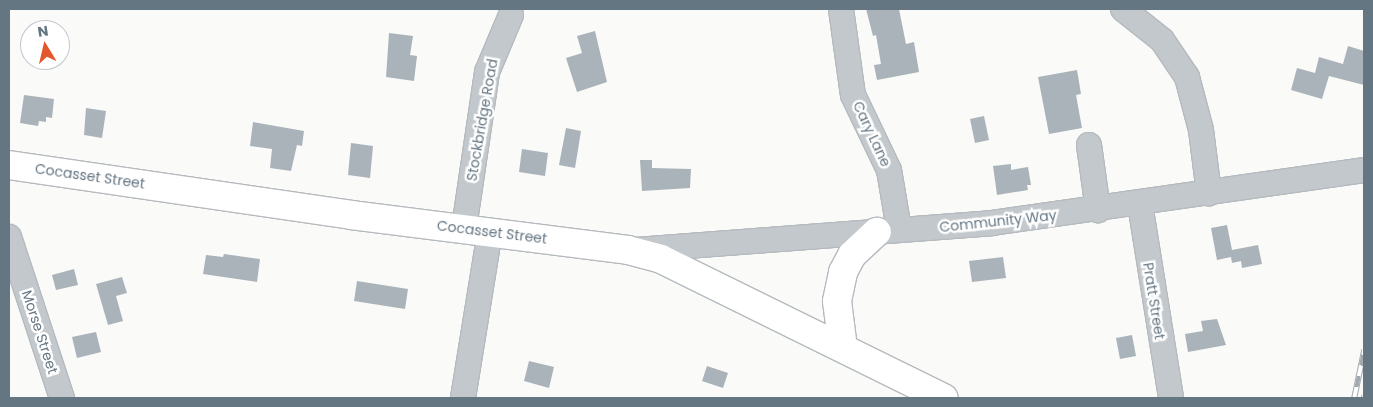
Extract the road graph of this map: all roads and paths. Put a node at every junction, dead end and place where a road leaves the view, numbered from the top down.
1 (842, 9) edge
2 (1123, 9) edge
3 (511, 15) dead end
4 (1088, 145) dead end
5 (9, 165) edge
6 (1364, 170) edge
7 (1209, 193) junction
8 (1140, 204) junction
9 (1098, 210) junction
10 (477, 230) junction
11 (888, 230) junction
12 (9, 237) edge
13 (628, 250) junction
14 (842, 348) junction
15 (62, 398) edge
16 (463, 398) edge
17 (944, 398) edge
18 (1171, 398) edge

1 - 11 street, Cary Lane
2 - 7 street
3 - 10 street, Stockbridge Road
4 - 9 street
5 - 10 main road, Cocasset Street
6 - 7 street, Community Way
7 - 8 street, Community Way
8 - 9 street, Community Way
8 - 18 street, Pratt Street
9 - 11 street, Community Way
10 - 13 main road, Cocasset Street
10 - 16 street, Stockbridge Road
11 - 13 street, Community Way
11 - 14 main road
12 - 15 street, Morse Street
13 - 14 main road, Cocasset Street
14 - 17 main road, Cocasset Street

